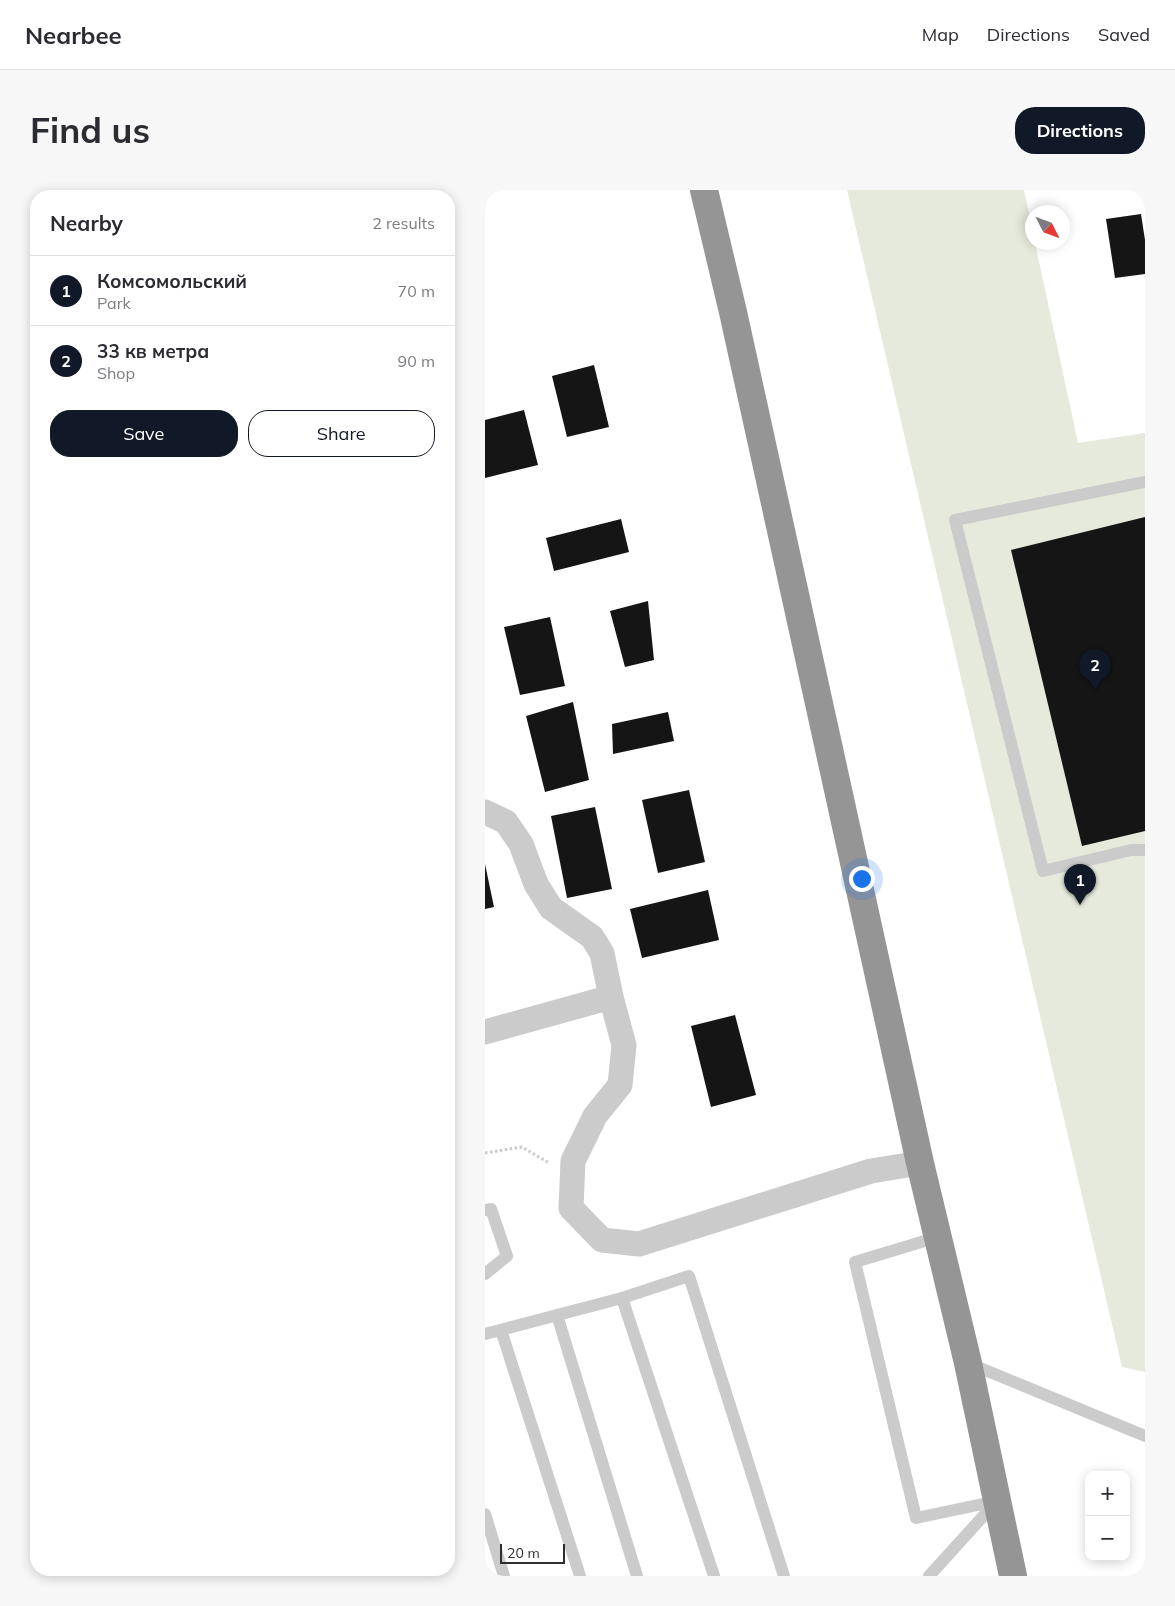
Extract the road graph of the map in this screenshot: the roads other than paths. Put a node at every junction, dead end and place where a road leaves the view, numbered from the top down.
1 (704, 190) edge
2 (1145, 482) edge
3 (485, 812) edge
4 (1145, 850) edge
5 (611, 997) junction
6 (485, 1032) edge
7 (920, 1163) junction
8 (485, 1210) edge
9 (938, 1238) junction
10 (485, 1274) edge
11 (622, 1298) junction
12 (557, 1315) junction
13 (501, 1330) junction
14 (485, 1334) edge
15 (968, 1364) junction
16 (1145, 1436) edge
17 (997, 1501) junction
18 (485, 1514) edge
19 (505, 1576) edge
20 (581, 1576) edge
21 (637, 1576) edge
22 (714, 1576) edge
23 (785, 1576) edge
24 (929, 1576) edge
25 (1013, 1576) edge

1 - 7 highway
2 - 4 lane
3 - 5 street
5 - 6 street
5 - 7 street
7 - 9 highway
8 - 10 lane
9 - 15 highway
9 - 17 lane
11 - 12 lane
11 - 22 lane
11 - 23 lane
12 - 13 lane
12 - 21 lane
13 - 14 lane
13 - 20 lane
15 - 16 lane
15 - 17 highway
17 - 24 lane
17 - 25 highway
18 - 19 lane

